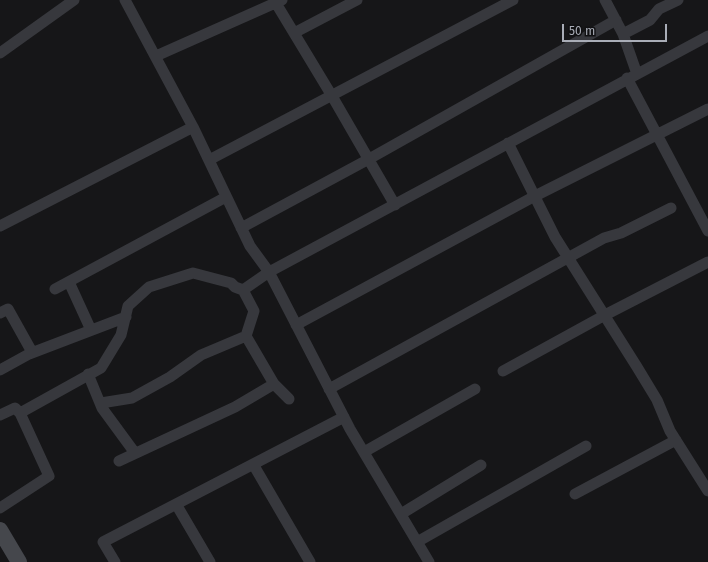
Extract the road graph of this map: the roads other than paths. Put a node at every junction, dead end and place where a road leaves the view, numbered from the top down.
1 (74, 0) edge
2 (125, 0) edge
3 (357, 0) edge
4 (512, 0) edge
5 (605, 0) edge
6 (678, 0) edge
7 (277, 1) edge
8 (616, 20) junction
9 (294, 33) junction
10 (623, 34) junction
11 (708, 36) edge
12 (0, 53) edge
13 (156, 56) junction
14 (632, 76) junction
15 (332, 96) junction
16 (708, 109) edge
17 (194, 127) junction
18 (656, 134) junction
19 (508, 143) junction
20 (209, 160) junction
21 (369, 160) junction
22 (226, 196) junction
23 (535, 196) junction
24 (395, 205) junction
25 (671, 208) dead end
26 (0, 226) edge
27 (242, 228) junction
28 (708, 231) edge
29 (569, 258) junction
30 (708, 262) edge
31 (269, 272) junction
32 (69, 282) junction
33 (55, 289) dead end
34 (243, 290) junction
35 (0, 313) edge
36 (605, 315) junction
37 (126, 316) junction
38 (296, 324) junction
39 (91, 330) junction
40 (246, 336) junction
41 (32, 352) junction
42 (0, 370) edge
43 (503, 371) dead end
44 (88, 374) junction
45 (274, 384) junction
46 (329, 389) junction
47 (475, 389) dead end
48 (289, 399) dead end
49 (100, 404) junction
50 (20, 413) junction
51 (0, 414) edge
52 (344, 417) junction
53 (676, 440) junction
54 (586, 446) dead end
55 (364, 452) junction
56 (135, 453) junction
57 (120, 461) dead end
58 (253, 464) junction
59 (481, 465) dead end
60 (708, 492) edge
61 (575, 494) dead end
62 (176, 504) junction
63 (0, 508) edge
64 (401, 514) junction
65 (0, 530) edge
66 (417, 542) junction
67 (19, 562) edge
68 (115, 562) edge
69 (210, 562) edge
70 (310, 562) edge
71 (429, 562) edge

1 - 12 street
2 - 13 street
3 - 9 street
4 - 15 street
5 - 8 street
6 - 10 street
7 - 9 street
7 - 13 street
8 - 10 street
8 - 21 street
9 - 15 street
10 - 14 street
11 - 14 street
13 - 17 street
14 - 18 street
14 - 19 street
15 - 20 street
15 - 21 street
16 - 18 street
17 - 20 street
17 - 26 street
18 - 23 street
18 - 28 street
19 - 23 street
19 - 24 street
20 - 22 street
21 - 24 street
21 - 27 street
22 - 27 street
22 - 32 street
23 - 29 street
23 - 38 street
24 - 31 street
25 - 29 street
27 - 31 street
29 - 36 street
29 - 46 street
30 - 36 street
31 - 34 street
31 - 38 street
32 - 33 street
32 - 39 street
34 - 37 street
34 - 40 street
35 - 41 street
36 - 43 street
36 - 53 street
37 - 39 street
37 - 44 street
38 - 46 street
39 - 41 street
40 - 45 street
40 - 49 street
41 - 42 street
44 - 49 street
44 - 50 street
45 - 48 street
45 - 56 street
46 - 52 street
47 - 55 street
49 - 56 street
50 - 51 street
50 - 63 street
52 - 55 street
52 - 58 street
53 - 60 street
53 - 61 street
54 - 66 street
55 - 64 street
56 - 57 street
58 - 62 street
58 - 70 street
59 - 64 street
62 - 68 street
62 - 69 street
64 - 66 street
65 - 67 main road
66 - 71 street

